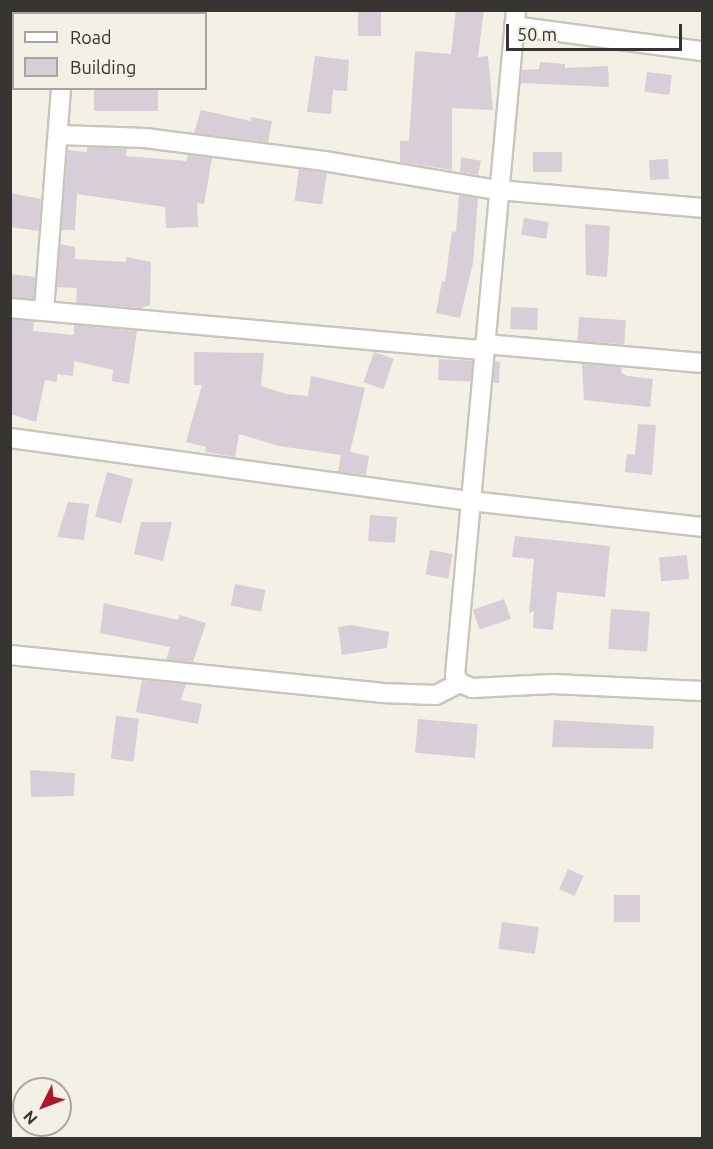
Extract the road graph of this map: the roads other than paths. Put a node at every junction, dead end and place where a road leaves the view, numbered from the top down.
1 (515, 18) edge
2 (702, 51) edge
3 (61, 90) edge
4 (60, 135) junction
5 (498, 190) junction
6 (702, 208) edge
7 (10, 308) edge
8 (44, 310) junction
9 (484, 347) junction
10 (702, 363) edge
11 (10, 438) edge
12 (471, 501) junction
13 (702, 527) edge
14 (10, 655) edge
15 (460, 683) junction
16 (702, 691) edge

1 - 2 street
1 - 5 street
3 - 4 street
4 - 5 street
4 - 8 street
5 - 6 street
5 - 9 street
7 - 8 street
8 - 9 street
9 - 10 street
9 - 12 street
11 - 12 street
12 - 13 street
12 - 15 street
14 - 15 street
15 - 16 street

